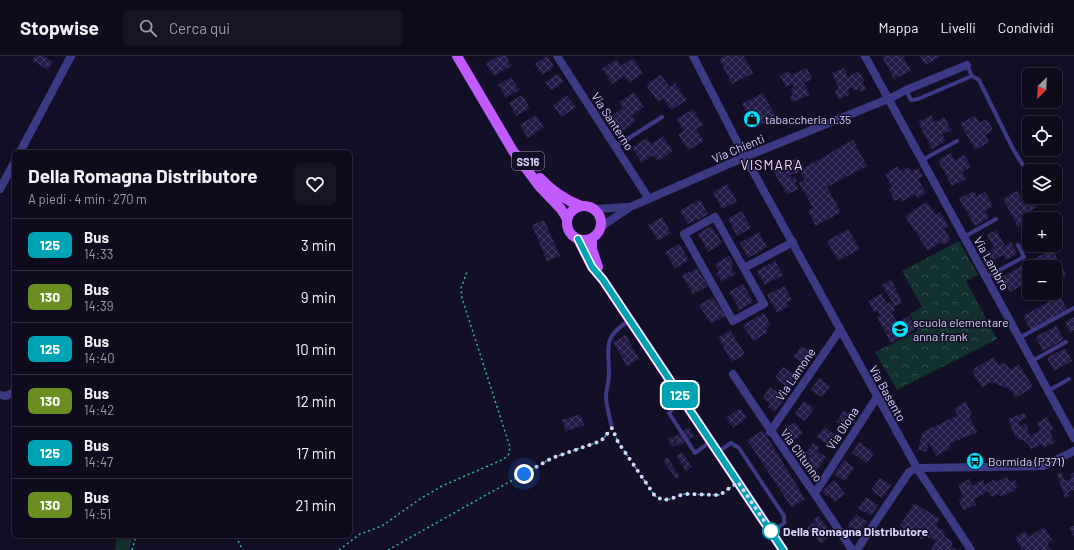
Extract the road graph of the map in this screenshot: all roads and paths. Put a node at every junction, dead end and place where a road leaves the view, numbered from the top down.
1 (71, 56) edge
2 (457, 56) edge
3 (557, 56) edge
4 (693, 56) edge
5 (865, 56) edge
6 (967, 65) joint
7 (972, 76) junction
8 (906, 90) junction
9 (889, 99) junction
10 (486, 104) junction
11 (662, 116) dead end
12 (957, 141) dead end
13 (616, 147) junction
14 (21, 150) edge
15 (746, 157) junction
16 (922, 160) junction
17 (1022, 165) edge
18 (12, 167) edge
19 (0, 189) edge
20 (649, 199) junction
21 (581, 206) junction
22 (630, 207) junction
23 (595, 209) junction
24 (567, 219) junction
25 (996, 219) dead end
26 (601, 227) junction
27 (964, 237) junction
28 (592, 238) junction
29 (578, 239) junction
30 (793, 242) junction
31 (1018, 244) dead end
32 (744, 268) junction
33 (468, 272) dead end
34 (986, 277) junction
35 (603, 280) junction
36 (1074, 308) edge
37 (630, 320) junction
38 (840, 330) junction
39 (1019, 338) junction
40 (1066, 342) dead end
41 (1032, 361) junction
42 (733, 374) dead end
43 (1069, 379) dead end
44 (1048, 391) junction
45 (12, 393) edge
46 (0, 395) edge
47 (877, 397) junction
48 (682, 399) junction
49 (612, 428) junction
50 (770, 432) junction
51 (1074, 438) edge
52 (711, 442) junction
53 (1074, 451) edge
54 (718, 452) junction
55 (917, 468) junction
56 (738, 482) junction
57 (815, 493) junction
58 (771, 532) junction
59 (135, 538) edge
60 (238, 538) edge
61 (132, 550) edge
62 (243, 550) edge
63 (339, 550) edge
64 (388, 550) edge
65 (783, 550) edge
66 (854, 550) edge
67 (971, 550) edge

1 - 14 street
2 - 10 main road, SS16
3 - 13 street, Via Santerno
4 - 15 street, Via Basento
5 - 9 street, Via Lambro
6 - 7 lane
6 - 8 street, Via Chienti
7 - 8 lane
7 - 17 lane
8 - 9 street, Via Chienti
9 - 15 street, Via Chienti
9 - 16 street, Via Lambro
10 - 21 main road, SS16
10 - 24 main road, SS16
11 - 13 lane
12 - 16 lane
13 - 20 street, Via Santerno
15 - 20 street, Via Chienti
15 - 30 street, Via Basento
16 - 27 street, Via Lambro
18 - 19 street
20 - 22 street, Via Chienti
21 - 23 main road, SS16
21 - 24 main road
22 - 23 street, Via Chienti
22 - 26 street, Via Chienti
23 - 26 main road
24 - 29 main road, SS16
25 - 27 lane
26 - 28 main road
27 - 34 street, Via Lambro
28 - 29 main road
28 - 35 main road, SS16
29 - 35 main road, SS16
30 - 32 street
30 - 38 street, Via Basento
31 - 34 lane
32 - 32 street
33 - 63 path
34 - 39 street, Via Lambro
35 - 37 main road, SS16
36 - 39 lane
37 - 48 main road, SS16
37 - 49 lane
38 - 47 street, Via Basento
38 - 50 street, Via Lamone
39 - 41 street, Via Lambro
40 - 41 lane
41 - 44 street, Via Lambro
42 - 50 street, Via Clitunno
43 - 44 lane
44 - 51 street, Via Lambro
45 - 46 street
47 - 55 street, Via Basento
47 - 57 street, Via Olona
48 - 52 main road, SS16
48 - 52 lane
49 - 56 path
49 - 64 path
50 - 57 street, Via Clitunno
52 - 54 main road, SS16
53 - 55 street
54 - 56 main road, SS16
54 - 58 lane
55 - 66 street
55 - 67 street, Via Basento
56 - 58 main road, SS16
57 - 66 street, Via Clitunno
58 - 65 main road, SS16
59 - 61 path
60 - 62 path

